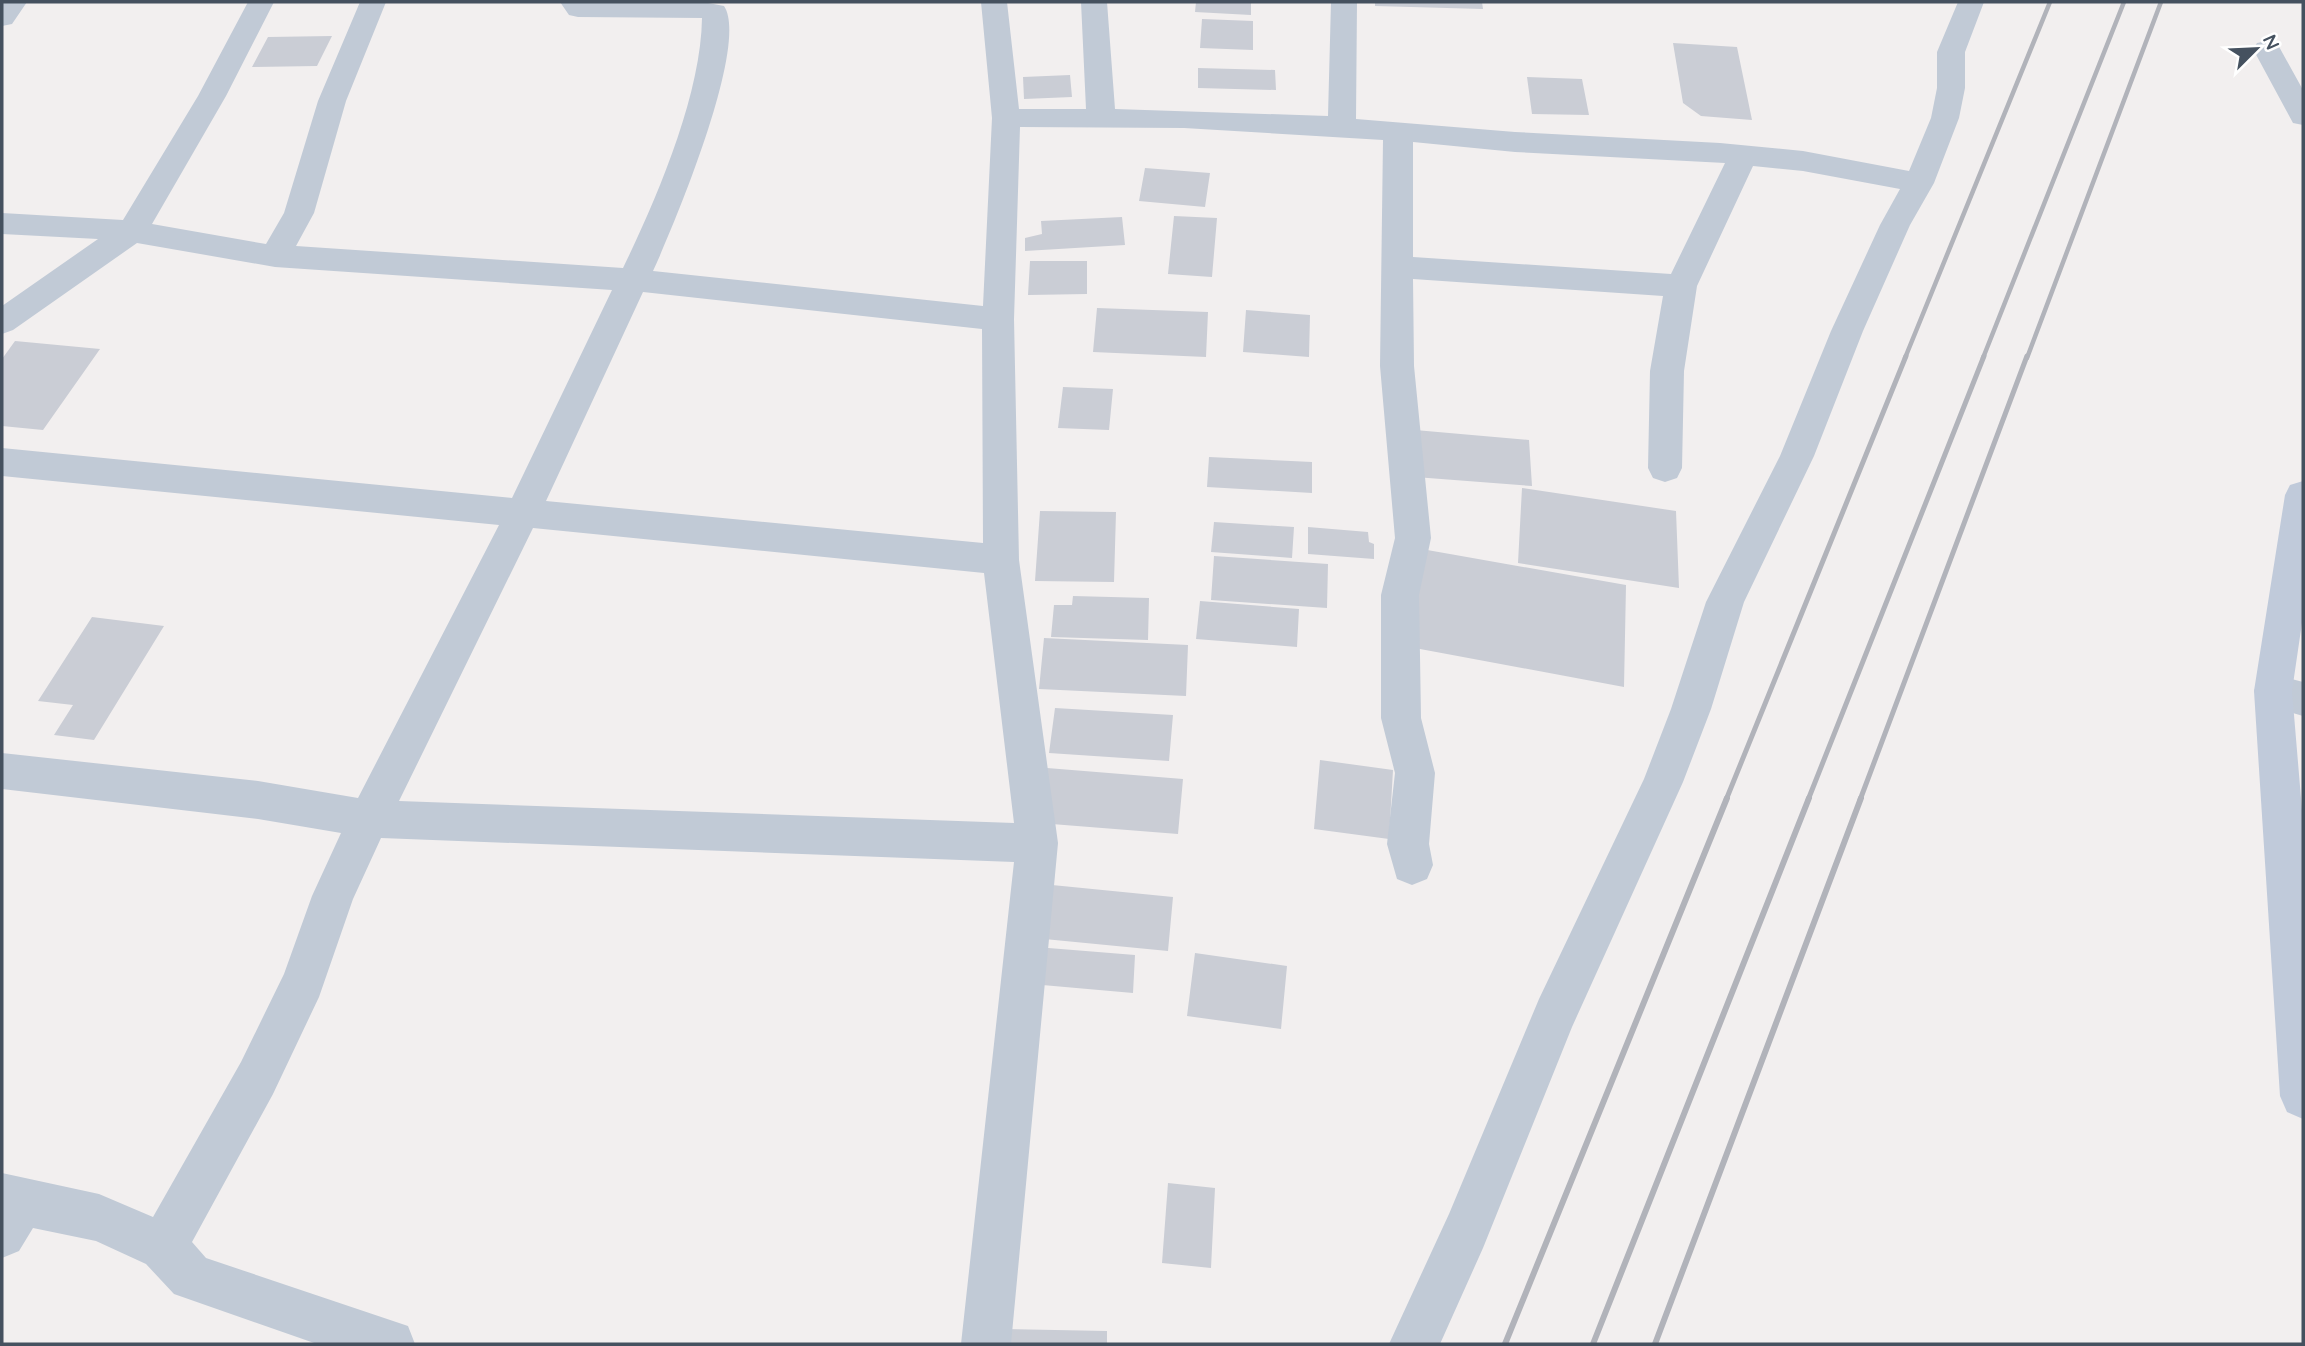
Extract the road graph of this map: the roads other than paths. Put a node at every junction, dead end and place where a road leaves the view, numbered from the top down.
1 (14, 2) edge
2 (261, 2) edge
3 (373, 2) edge
4 (573, 2) edge
5 (994, 2) edge
6 (1094, 2) edge
7 (1344, 2) edge
8 (1971, 2) edge
9 (2, 18) edge
10 (2267, 49) dead end
11 (2303, 116) edge
12 (1006, 118) junction
13 (1101, 118) junction
14 (1342, 126) junction
15 (1398, 132) junction
16 (1743, 156) junction
17 (1919, 183) junction
18 (2, 223) edge
19 (132, 231) junction
20 (275, 256) junction
21 (1398, 267) junction
22 (633, 280) junction
23 (1681, 286) junction
24 (998, 319) junction
25 (2, 321) edge
26 (2, 461) edge
27 (1665, 468) dead end
28 (2303, 495) edge
29 (522, 513) junction
30 (1001, 560) junction
31 (2288, 695) edge
32 (2, 771) edge
33 (369, 819) junction
34 (1037, 844) junction
35 (1412, 865) dead end
36 (2303, 1096) edge
37 (8, 1210) edge
38 (163, 1247) junction
39 (390, 1344) edge
40 (986, 1344) edge
41 (1414, 1344) edge

1 - 9 street
2 - 19 street
3 - 20 street
4 - 22 street
5 - 12 street
6 - 13 street
7 - 14 street
8 - 17 street
10 - 11 street
12 - 13 street
12 - 24 street
13 - 14 street
14 - 15 street
15 - 16 street
15 - 21 street
16 - 17 street
16 - 23 street
17 - 41 street
18 - 19 street
19 - 20 street
19 - 25 street
20 - 22 street
21 - 23 street
21 - 35 street
22 - 24 street
22 - 29 street
23 - 27 street
24 - 30 street
26 - 29 street
28 - 31 street
29 - 30 street
29 - 33 street
30 - 34 street
31 - 36 street
32 - 33 street
33 - 34 street
33 - 38 street
34 - 40 street
37 - 38 street
38 - 39 street

